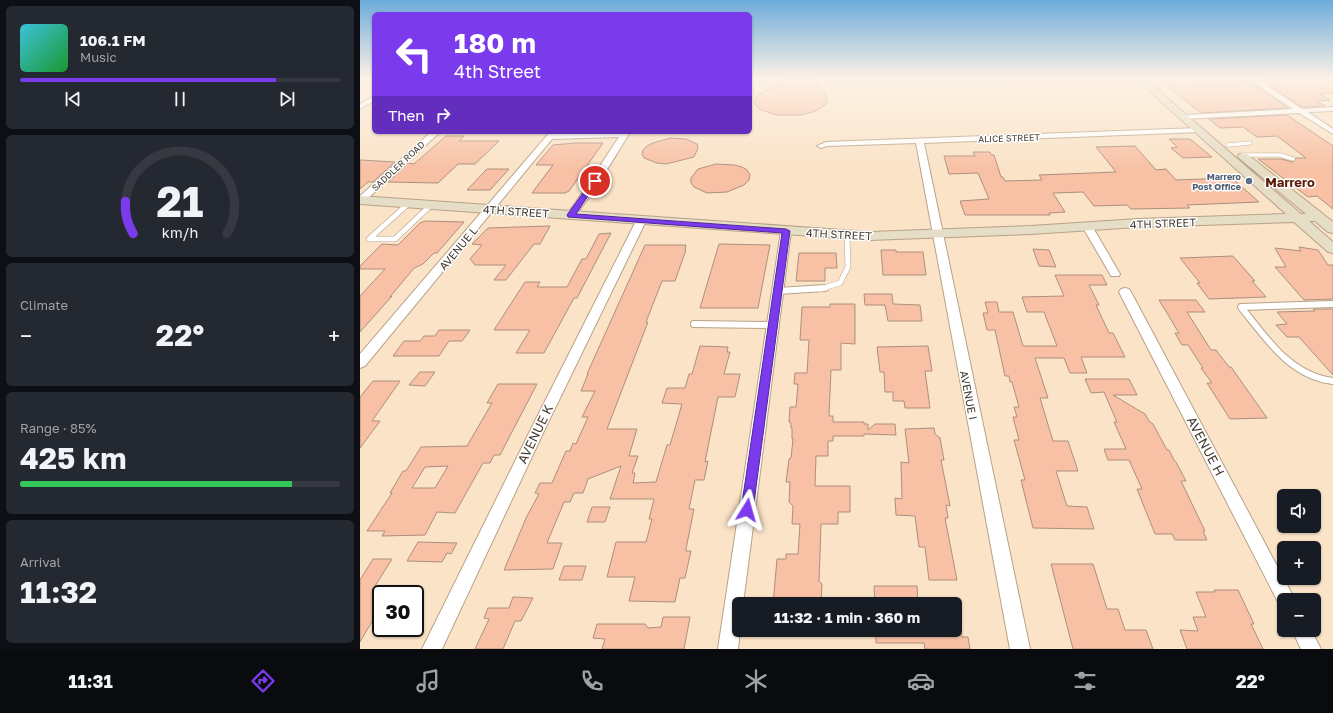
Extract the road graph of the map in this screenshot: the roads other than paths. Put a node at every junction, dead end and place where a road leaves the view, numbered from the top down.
1 (1177, 109) edge
2 (1298, 109) edge
3 (1328, 109) edge
4 (1301, 111) junction
5 (1186, 117) junction
6 (1198, 130) junction
7 (1333, 132) edge
8 (434, 134) edge
9 (553, 134) edge
10 (624, 134) edge
11 (920, 141) junction
12 (1250, 143) dead end
13 (1228, 145) junction
14 (820, 146) dead end
15 (1242, 155) junction
16 (1293, 159) dead end
17 (360, 200) edge
18 (408, 204) junction
19 (431, 205) junction
20 (490, 210) junction
21 (571, 215) junction
22 (1319, 217) junction
23 (1299, 219) junction
24 (641, 221) junction
25 (1087, 226) junction
26 (1333, 229) edge
27 (786, 231) junction
28 (938, 234) junction
29 (847, 235) junction
30 (1333, 249) edge
31 (1115, 274) dead end
32 (778, 291) junction
33 (1125, 292) dead end
34 (1333, 304) edge
35 (694, 324) dead end
36 (772, 325) junction
37 (360, 363) edge
38 (1333, 381) edge
39 (1282, 593) edge
40 (1305, 637) edge
41 (432, 649) edge
42 (728, 649) edge
43 (1020, 649) edge
44 (1311, 649) edge

1 - 5 main road
2 - 4 street
3 - 4 street
4 - 5 street
4 - 7 street
5 - 6 main road
5 - 13 main road
6 - 11 street, ALICE STREET
6 - 23 main road
8 - 17 street, SADDLER ROAD
9 - 20 street, AVENUE L
10 - 21 street
11 - 14 street, ALICE STREET
11 - 28 street, AVENUE I
12 - 13 lane
13 - 15 main road
15 - 16 lane
15 - 22 main road
17 - 18 main road, 4TH STREET
18 - 19 main road, 4TH STREET
18 - 19 lane
19 - 20 main road, 4TH STREET
20 - 21 main road, 4TH STREET
20 - 37 street, AVENUE L
21 - 24 main road, 4TH STREET
22 - 23 main road, 4TH STREET
22 - 26 main road
23 - 25 main road, 4TH STREET
23 - 30 main road
24 - 27 main road, 4TH STREET
24 - 41 street, AVENUE K
25 - 28 main road, 4TH STREET
25 - 31 street
27 - 29 main road, 4TH STREET
27 - 32 street
28 - 29 main road, 4TH STREET
28 - 43 street, AVENUE I
29 - 32 lane
32 - 36 street
33 - 39 street, AVENUE H
34 - 38 lane
35 - 36 lane
36 - 42 street
40 - 44 street

